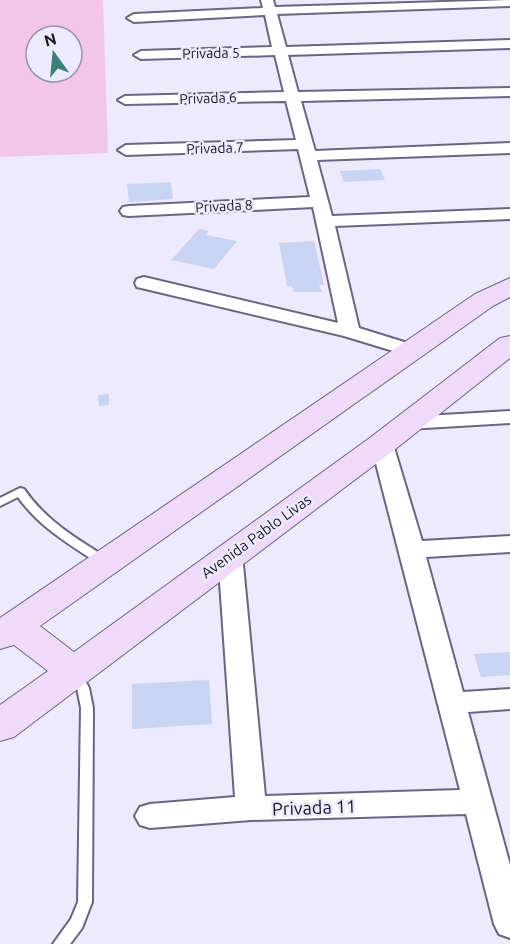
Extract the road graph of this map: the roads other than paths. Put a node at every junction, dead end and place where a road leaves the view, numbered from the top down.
1 (510, 2) edge
2 (269, 5) edge
3 (134, 18) dead end
4 (510, 44) edge
5 (280, 51) junction
6 (141, 55) dead end
7 (510, 92) edge
8 (291, 95) junction
9 (125, 100) dead end
10 (510, 148) edge
11 (126, 150) dead end
12 (306, 150) junction
13 (320, 202) junction
14 (129, 211) dead end
15 (510, 214) edge
16 (326, 221) junction
17 (144, 283) dead end
18 (510, 286) edge
19 (350, 332) junction
20 (510, 344) edge
21 (413, 351) junction
22 (510, 417) edge
23 (408, 423) junction
24 (382, 444) junction
25 (0, 503) edge
26 (510, 544) edge
27 (412, 550) junction
28 (230, 554) junction
29 (106, 562) junction
30 (7, 631) edge
31 (74, 671) junction
32 (510, 699) edge
33 (451, 703) junction
34 (0, 726) edge
35 (477, 802) junction
36 (251, 808) junction
37 (150, 816) dead end
38 (509, 916) edge
39 (61, 944) edge

1 - 2 street
2 - 3 street
2 - 5 street
4 - 5 street, Privada 5
5 - 6 street, Privada 5
5 - 8 street
7 - 8 street, Privada 6
8 - 9 street, Privada 6
8 - 12 street
10 - 12 street, Privada 7
11 - 12 street, Privada 7
12 - 13 street
13 - 14 street, Privada 8
13 - 16 street
15 - 16 street
16 - 19 street
17 - 19 street
18 - 21 main road
19 - 21 street
20 - 23 main road, Avenida Pablo Livas
21 - 29 main road
22 - 23 street
23 - 24 main road, Avenida Pablo Livas
24 - 27 street
24 - 28 main road, Avenida Pablo Livas
25 - 29 lane
26 - 27 street
27 - 33 street
28 - 31 main road, Avenida Pablo Livas
28 - 36 street
29 - 30 main road
30 - 31 main road
31 - 34 main road, Avenida Pablo Livas
31 - 39 lane
32 - 33 street
33 - 35 street
35 - 36 street, Privada 11
35 - 38 street
36 - 37 street, Privada 11

